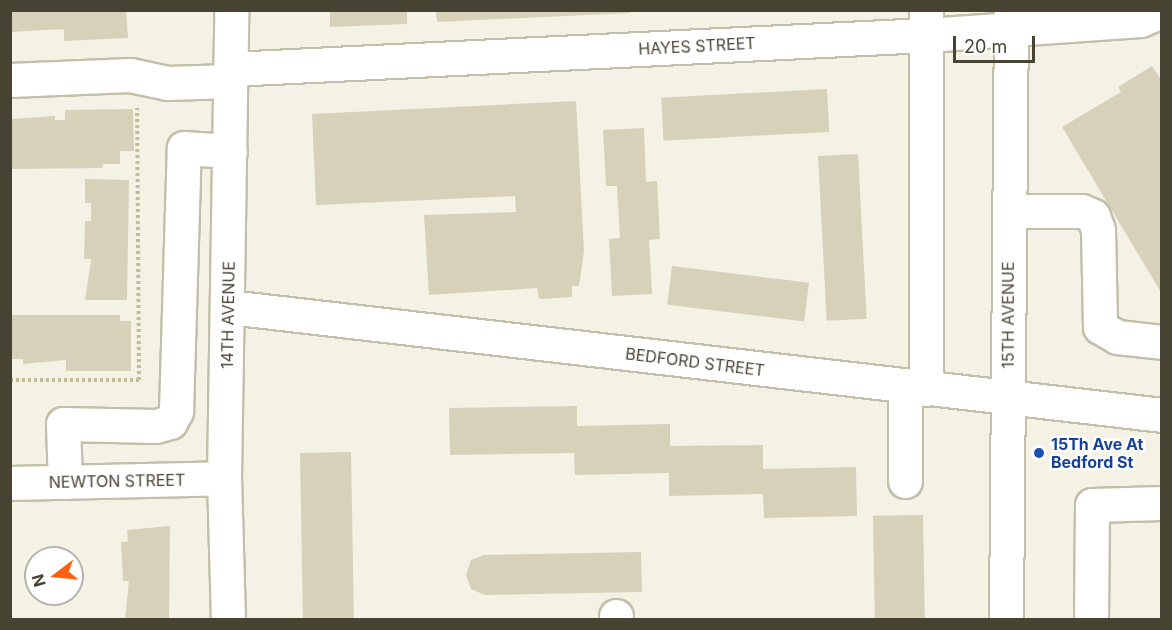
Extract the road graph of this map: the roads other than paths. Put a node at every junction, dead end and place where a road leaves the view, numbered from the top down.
1 (231, 10) edge
2 (1161, 10) edge
3 (1011, 20) edge
4 (926, 23) edge
5 (231, 75) junction
6 (10, 80) edge
7 (230, 152) junction
8 (1009, 211) junction
9 (229, 307) junction
10 (1161, 342) edge
11 (915, 388) junction
12 (1008, 398) junction
13 (1161, 415) edge
14 (224, 478) junction
15 (905, 481) dead end
16 (65, 482) junction
17 (10, 483) edge
18 (1161, 503) edge
19 (228, 620) edge
20 (1006, 620) edge
21 (1091, 620) edge

1 - 5 street, 14TH AVENUE
2 - 3 street, HAYES STREET
3 - 4 street, HAYES STREET
3 - 8 street, 15TH AVENUE
4 - 5 street, HAYES STREET
4 - 11 street
5 - 6 street, HAYES STREET
5 - 7 street, 14TH AVENUE
7 - 9 street, 14TH AVENUE
7 - 16 street
8 - 10 street
8 - 12 street, 15TH AVENUE
9 - 11 street, BEDFORD STREET
9 - 14 street, 14TH AVENUE
11 - 12 street, BEDFORD STREET
11 - 15 street
12 - 13 street, BEDFORD STREET
12 - 20 street, 15TH AVENUE
14 - 16 street, NEWTON STREET
14 - 19 street, 14TH AVENUE
16 - 17 street, NEWTON STREET
18 - 21 street

